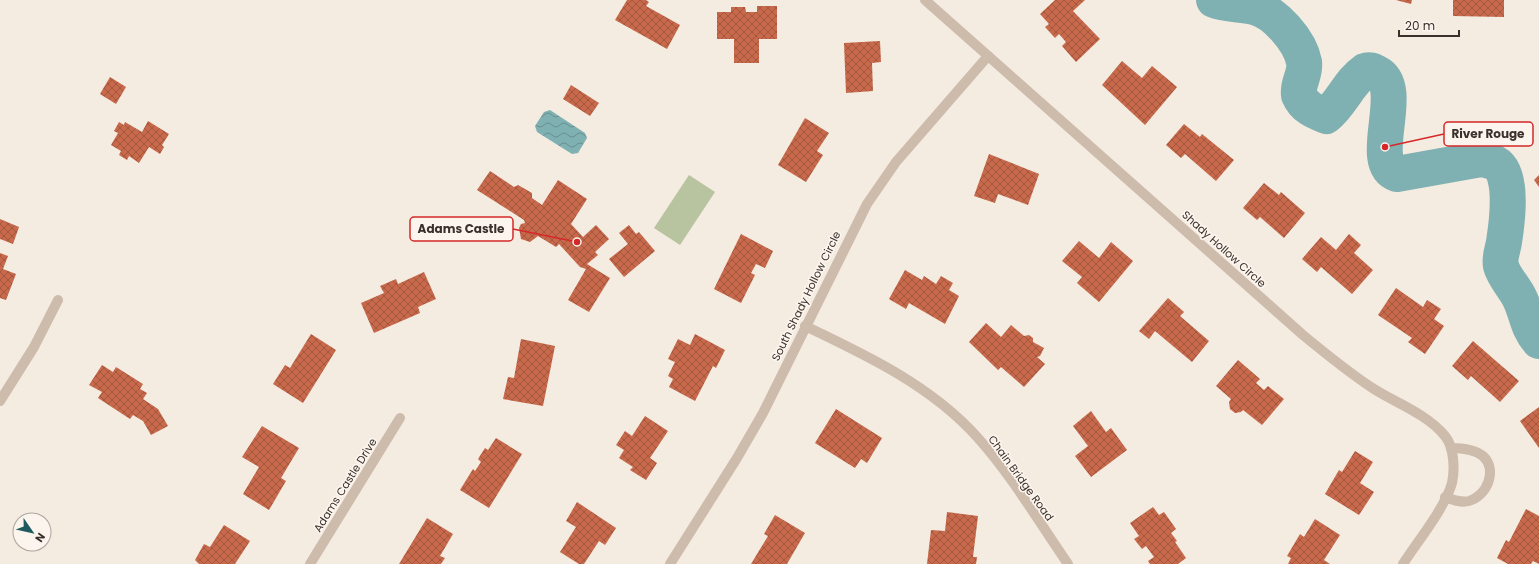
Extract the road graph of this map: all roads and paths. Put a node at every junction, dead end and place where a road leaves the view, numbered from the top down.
1 (924, 0) edge
2 (988, 56) junction
3 (58, 300) dead end
4 (805, 326) junction
5 (0, 402) edge
6 (400, 418) dead end
7 (1450, 448) junction
8 (1445, 497) junction
9 (310, 564) edge
10 (670, 564) edge
11 (1068, 564) edge
12 (1403, 564) edge

1 - 2 street, Shady Hollow Circle
2 - 4 street, South Shady Hollow Circle
2 - 7 street, Shady Hollow Circle
3 - 5 street
4 - 10 street, South Shady Hollow Circle
4 - 11 street, Chain Bridge Road
6 - 9 street, Adams Castle Drive
7 - 8 street
7 - 8 street
8 - 12 street

